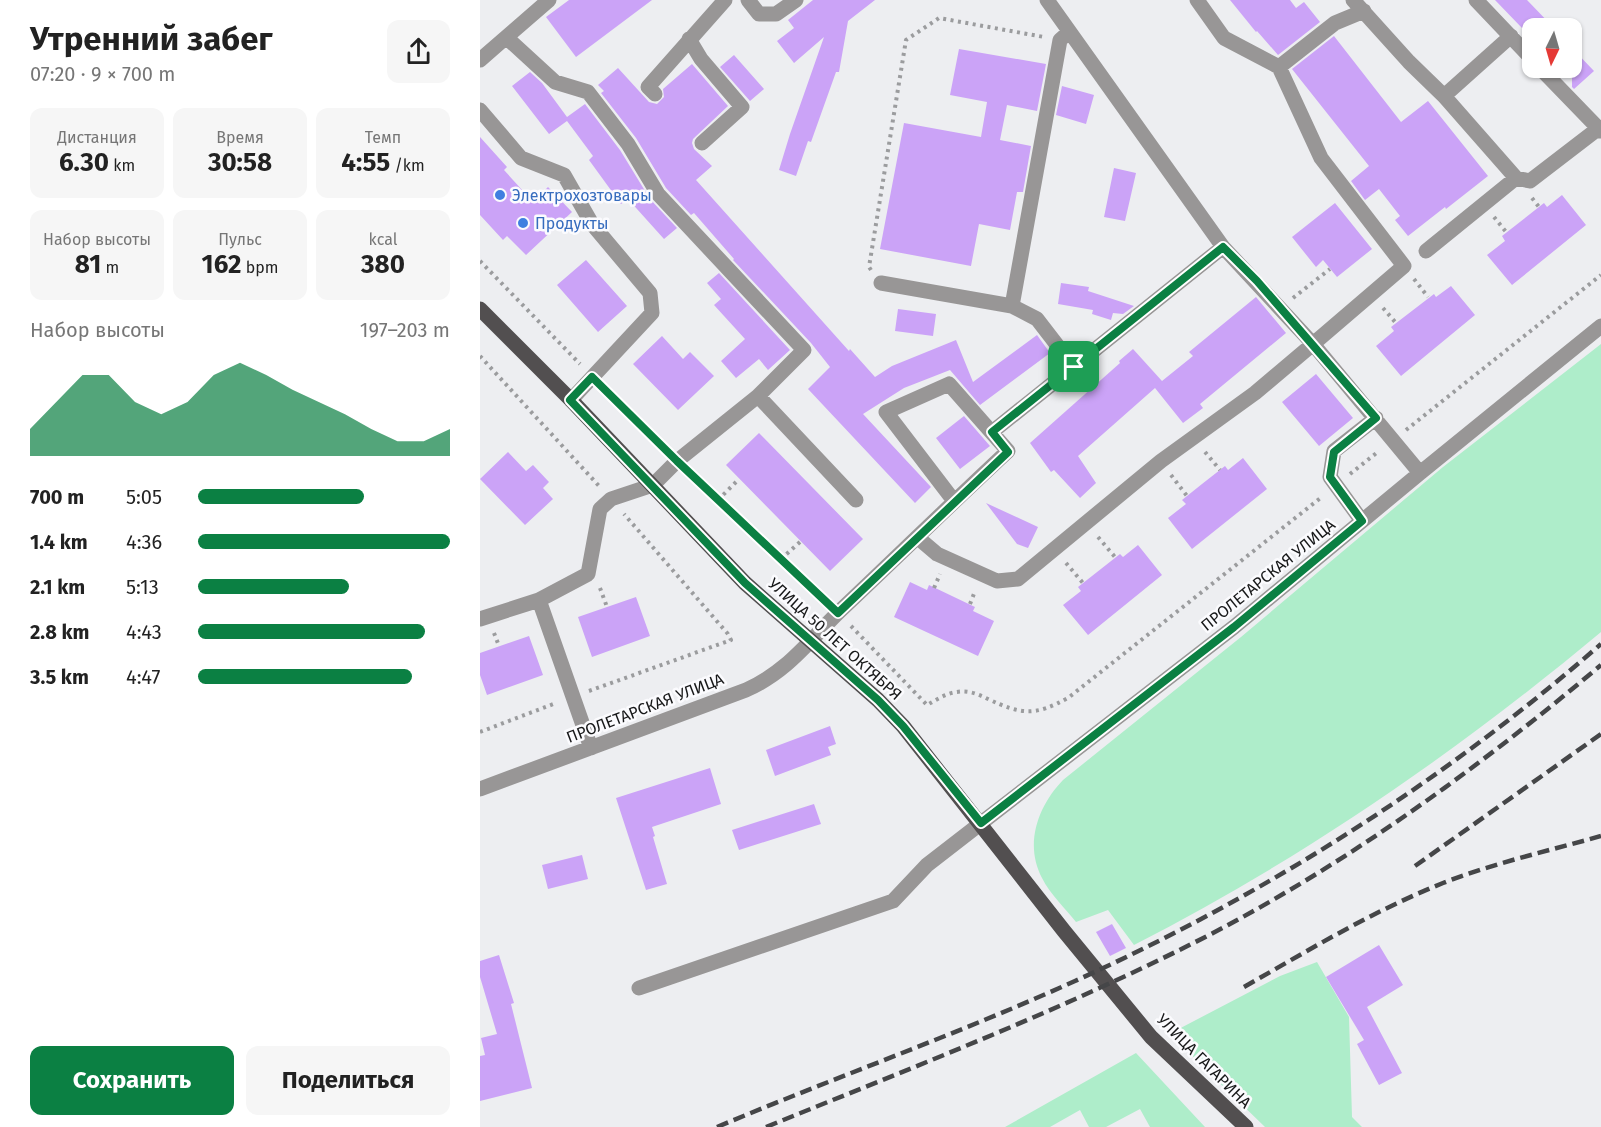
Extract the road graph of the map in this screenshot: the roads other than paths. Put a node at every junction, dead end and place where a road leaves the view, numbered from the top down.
1 (725, 0) edge
2 (748, 0) edge
3 (796, 0) edge
4 (1047, 0) edge
5 (1197, 0) edge
6 (1476, 0) edge
7 (541, 2) edge
8 (1359, 6) edge
9 (1064, 36) junction
10 (1510, 36) junction
11 (507, 38) junction
12 (689, 39) junction
13 (1522, 49) edge
14 (480, 60) edge
15 (1279, 67) junction
16 (1550, 78) edge
17 (655, 94) dead end
18 (1444, 96) junction
19 (480, 110) edge
20 (1600, 129) edge
21 (702, 142) dead end
22 (1516, 178) junction
23 (1223, 247) junction
24 (1426, 251) dead end
25 (881, 283) road end
26 (1012, 306) junction
27 (480, 309) edge
28 (1601, 326) edge
29 (1313, 344) junction
30 (1074, 367) junction
31 (758, 396) junction
32 (570, 400) junction
33 (1376, 418) junction
34 (992, 432) junction
35 (1420, 473) junction
36 (653, 485) junction
37 (856, 500) dead end
38 (954, 501) junction
39 (1362, 521) junction
40 (917, 537) junction
41 (539, 600) junction
42 (480, 619) edge
43 (810, 641) junction
44 (591, 748) junction
45 (480, 789) edge
46 (981, 823) junction
47 (639, 988) dead end
48 (1138, 1020) joint
49 (1246, 1127) edge

1 - 12 street
2 - 3 street
4 - 9 street
5 - 15 street
6 - 10 street
7 - 11 street
8 - 15 street
8 - 18 street
9 - 23 street
9 - 26 street
10 - 13 street
10 - 18 street
11 - 14 street
11 - 31 street
12 - 17 street
12 - 21 street
15 - 29 street
16 - 20 street
18 - 22 street
19 - 32 street
20 - 22 street
22 - 24 street
23 - 29 street
23 - 30 street
25 - 26 street
26 - 30 street
27 - 32 main road, УЛИЦА 50 ЛЕТ ОКТЯБРЯ
28 - 35 street, ПРОЛЕТАРСКАЯ УЛИЦА
29 - 33 street
29 - 40 street
30 - 34 street
31 - 36 street
31 - 37 street
32 - 36 main road, УЛИЦА 50 ЛЕТ ОКТЯБРЯ
33 - 35 street
33 - 39 street
34 - 38 street, ПРОЛЕТАРСКАЯ УЛИЦА
34 - 38 street
35 - 39 street, ПРОЛЕТАРСКАЯ УЛИЦА
36 - 41 street
36 - 43 main road, УЛИЦА 50 ЛЕТ ОКТЯБРЯ
38 - 40 street, ПРОЛЕТАРСКАЯ УЛИЦА
39 - 46 street, ПРОЛЕТАРСКАЯ УЛИЦА
40 - 43 street, ПРОЛЕТАРСКАЯ УЛИЦА
41 - 42 street
41 - 44 street
43 - 44 street, ПРОЛЕТАРСКАЯ УЛИЦА
43 - 46 main road, УЛИЦА 50 ЛЕТ ОКТЯБРЯ
44 - 45 street, ПРОЛЕТАРСКАЯ УЛИЦА
46 - 47 street, ПРОЛЕТАРСКАЯ УЛИЦА
46 - 48 main road, УЛИЦА 50 ЛЕТ ОКТЯБРЯ
48 - 49 main road, УЛИЦА ГАГАРИНА

